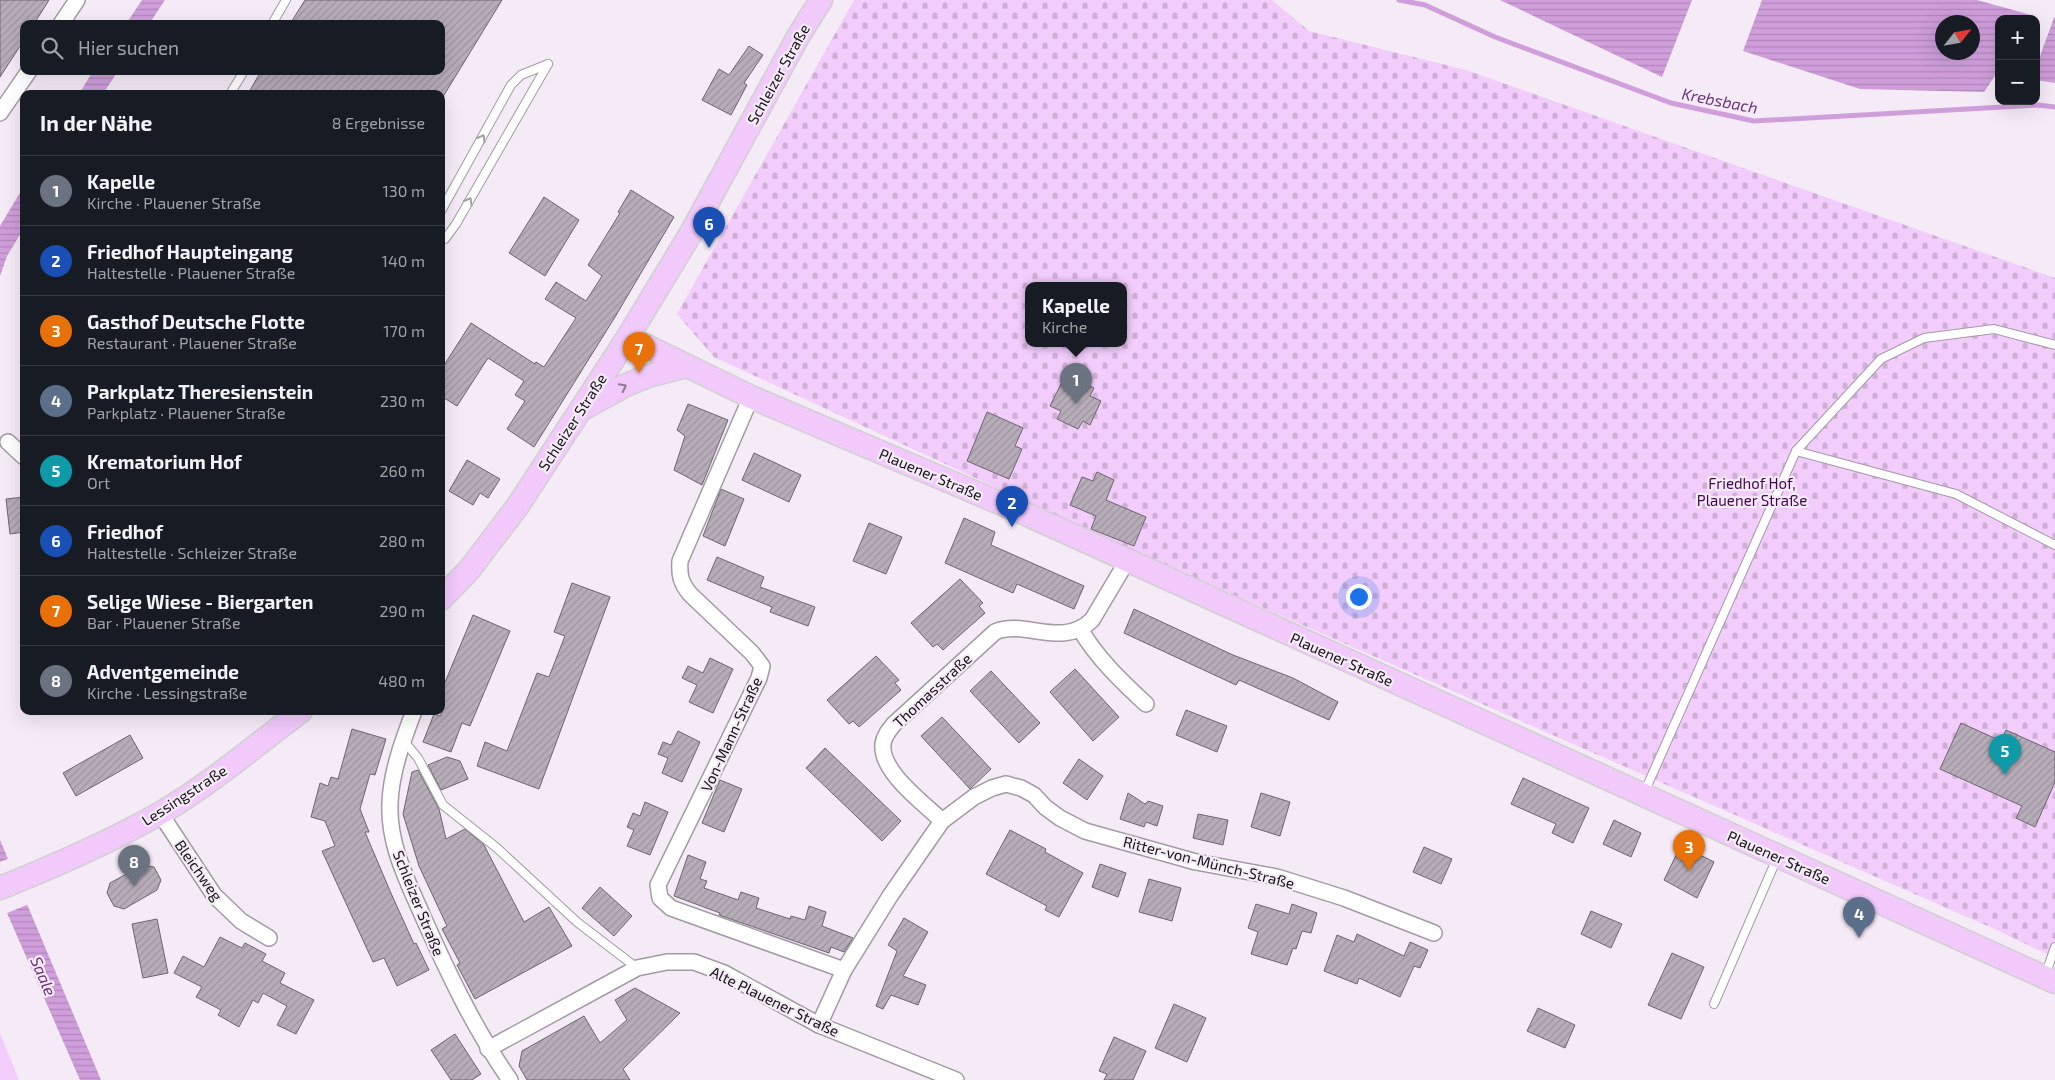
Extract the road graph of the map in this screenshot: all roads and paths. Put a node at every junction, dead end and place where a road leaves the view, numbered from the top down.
1 (78, 0) edge
2 (286, 0) edge
3 (821, 0) edge
4 (64, 20) edge
5 (274, 20) edge
6 (25, 75) edge
7 (242, 75) edge
8 (232, 90) edge
9 (0, 113) edge
10 (445, 204) edge
11 (445, 239) edge
12 (628, 337) junction
13 (2055, 346) edge
14 (687, 366) junction
15 (751, 397) junction
16 (580, 411) junction
17 (8, 442) dead end
18 (1796, 451) junction
19 (20, 453) edge
20 (2055, 545) edge
21 (1127, 561) junction
22 (445, 595) edge
23 (1080, 629) junction
24 (1146, 704) dead end
25 (297, 715) edge
26 (412, 715) edge
27 (403, 740) junction
28 (1643, 795) junction
29 (160, 813) junction
30 (942, 821) junction
31 (1777, 856) junction
32 (0, 888) edge
33 (1434, 932) dead end
34 (269, 938) dead end
35 (2055, 948) edge
36 (637, 968) junction
37 (844, 970) junction
38 (2052, 981) edge
39 (1714, 1004) dead end
40 (819, 1024) junction
41 (488, 1049) junction
42 (510, 1080) edge
43 (956, 1080) edge

1 - 4 street
2 - 5 lane
3 - 12 main road, Schleizer Straße
6 - 9 street
7 - 8 lane
10 - 11 lane
12 - 14 main road, Plauener Straße
12 - 16 main road, Schleizer Straße
13 - 18 lane
14 - 15 main road, Plauener Straße
16 -> 14 main road
15 - 21 main road, Plauener Straße
15 - 37 street, Von-Mann-Straße
16 - 22 main road, Schleizer Straße
17 - 19 street
18 - 20 lane
18 - 28 lane
21 - 23 street
21 - 28 main road, Plauener Straße
23 - 24 street
23 - 30 street, Thomasstraße
25 - 29 main road, Lessingstraße
26 - 27 street, Schleizer Straße
27 - 36 lane
27 - 41 street, Schleizer Straße
28 - 31 main road, Plauener Straße
29 - 32 main road, Lessingstraße
29 - 34 street, Bleichweg
30 - 33 street, Ritter-von-Münch-Straße
30 - 37 street
31 - 38 main road, Plauener Straße
31 - 39 lane
35 - 38 lane
36 - 40 street, Alte Plauener Straße
36 - 41 street, Alte Plauener Straße
37 - 40 street
40 - 43 street, Alte Plauener Straße
41 - 42 street, Schleizer Straße

